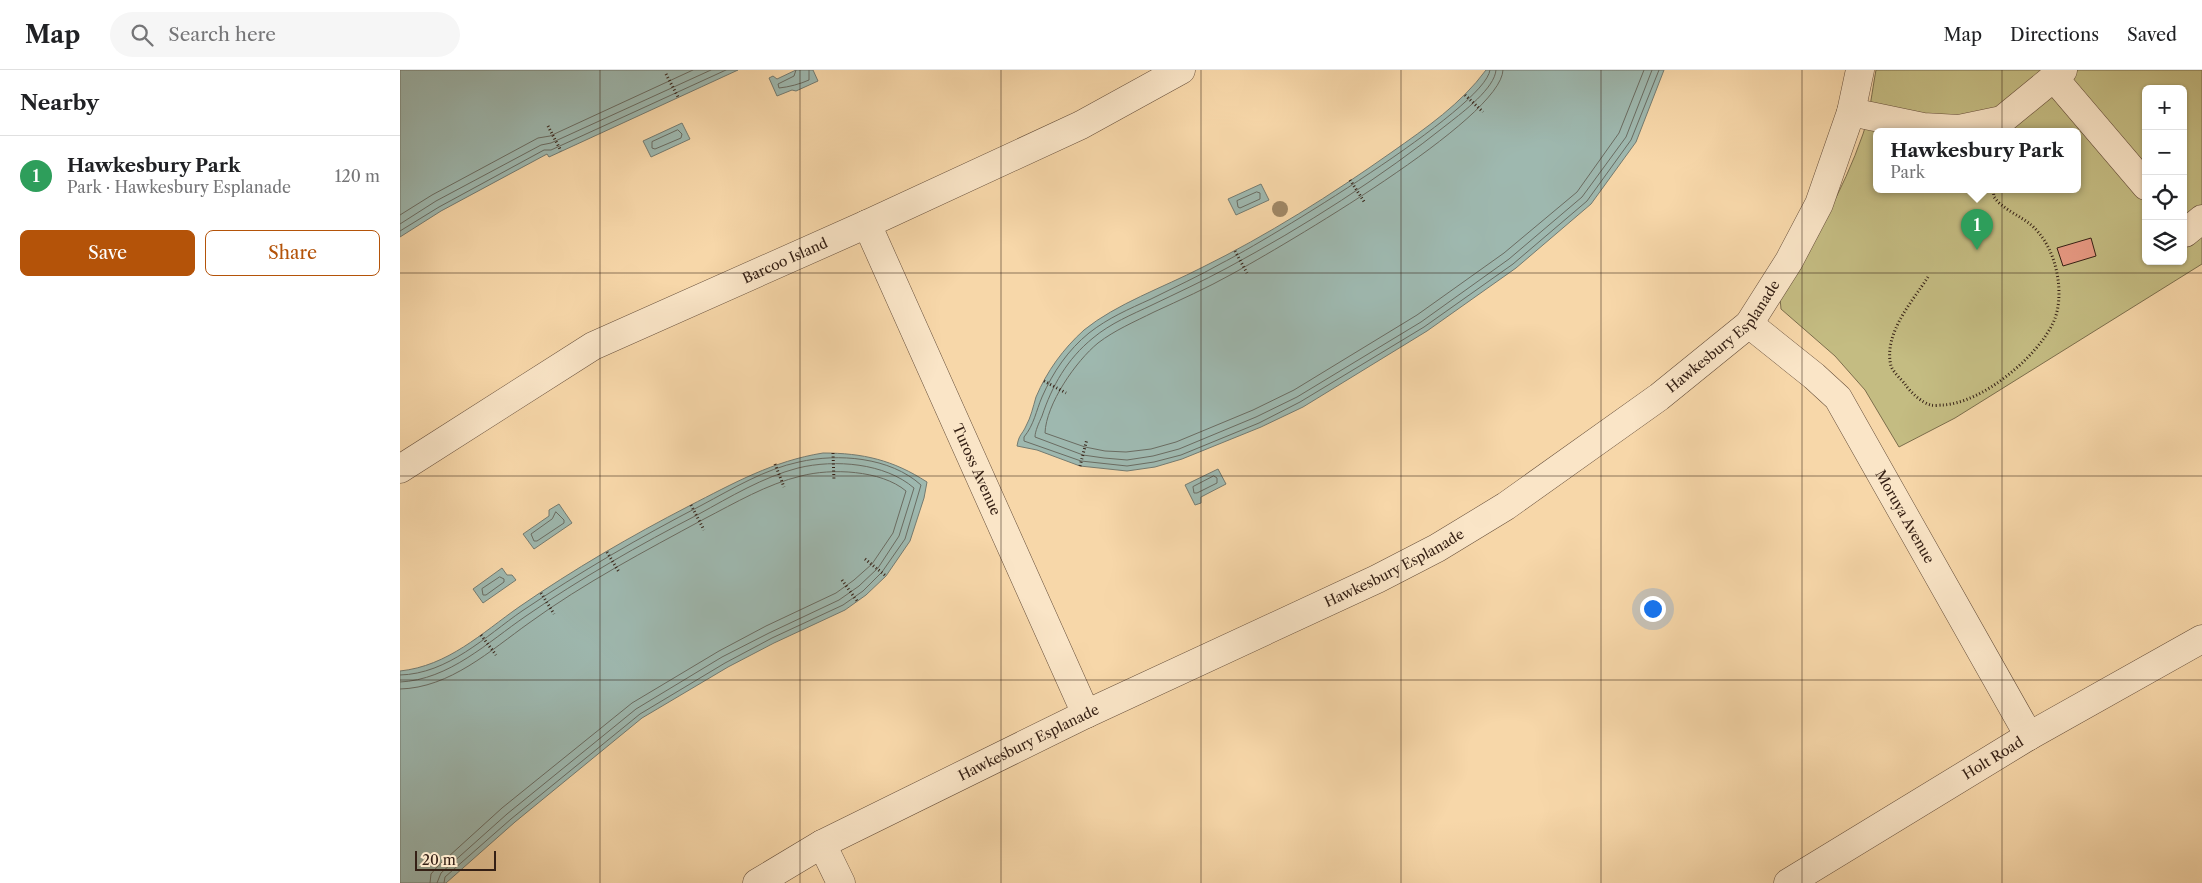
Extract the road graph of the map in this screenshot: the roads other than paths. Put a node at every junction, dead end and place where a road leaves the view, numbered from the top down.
1 (1181, 70) edge
2 (1860, 70) edge
3 (2059, 74) edge
4 (1851, 112) junction
5 (1941, 128) edge
6 (1964, 128) edge
7 (2142, 181) edge
8 (2202, 219) edge
9 (867, 224) junction
10 (2187, 231) edge
11 (1749, 324) junction
12 (400, 469) edge
13 (2202, 640) edge
14 (1086, 714) junction
15 (2029, 736) junction
16 (822, 844) junction
17 (756, 883) edge
18 (841, 883) edge
19 (1788, 883) edge

1 - 9 street, Barcoo Island
2 - 4 street, Hawkesbury Esplanade
3 - 6 street
3 - 7 street
4 - 5 street
4 - 11 street, Hawkesbury Esplanade
8 - 10 street
9 - 12 street, Barcoo Island
9 - 14 street, Tuross Avenue
11 - 14 street, Hawkesbury Esplanade
11 - 15 street, Moruya Avenue
13 - 15 street, Holt Road
14 - 16 street, Hawkesbury Esplanade
15 - 19 street, Holt Road
16 - 17 street, Hawkesbury Esplanade
16 - 18 street

